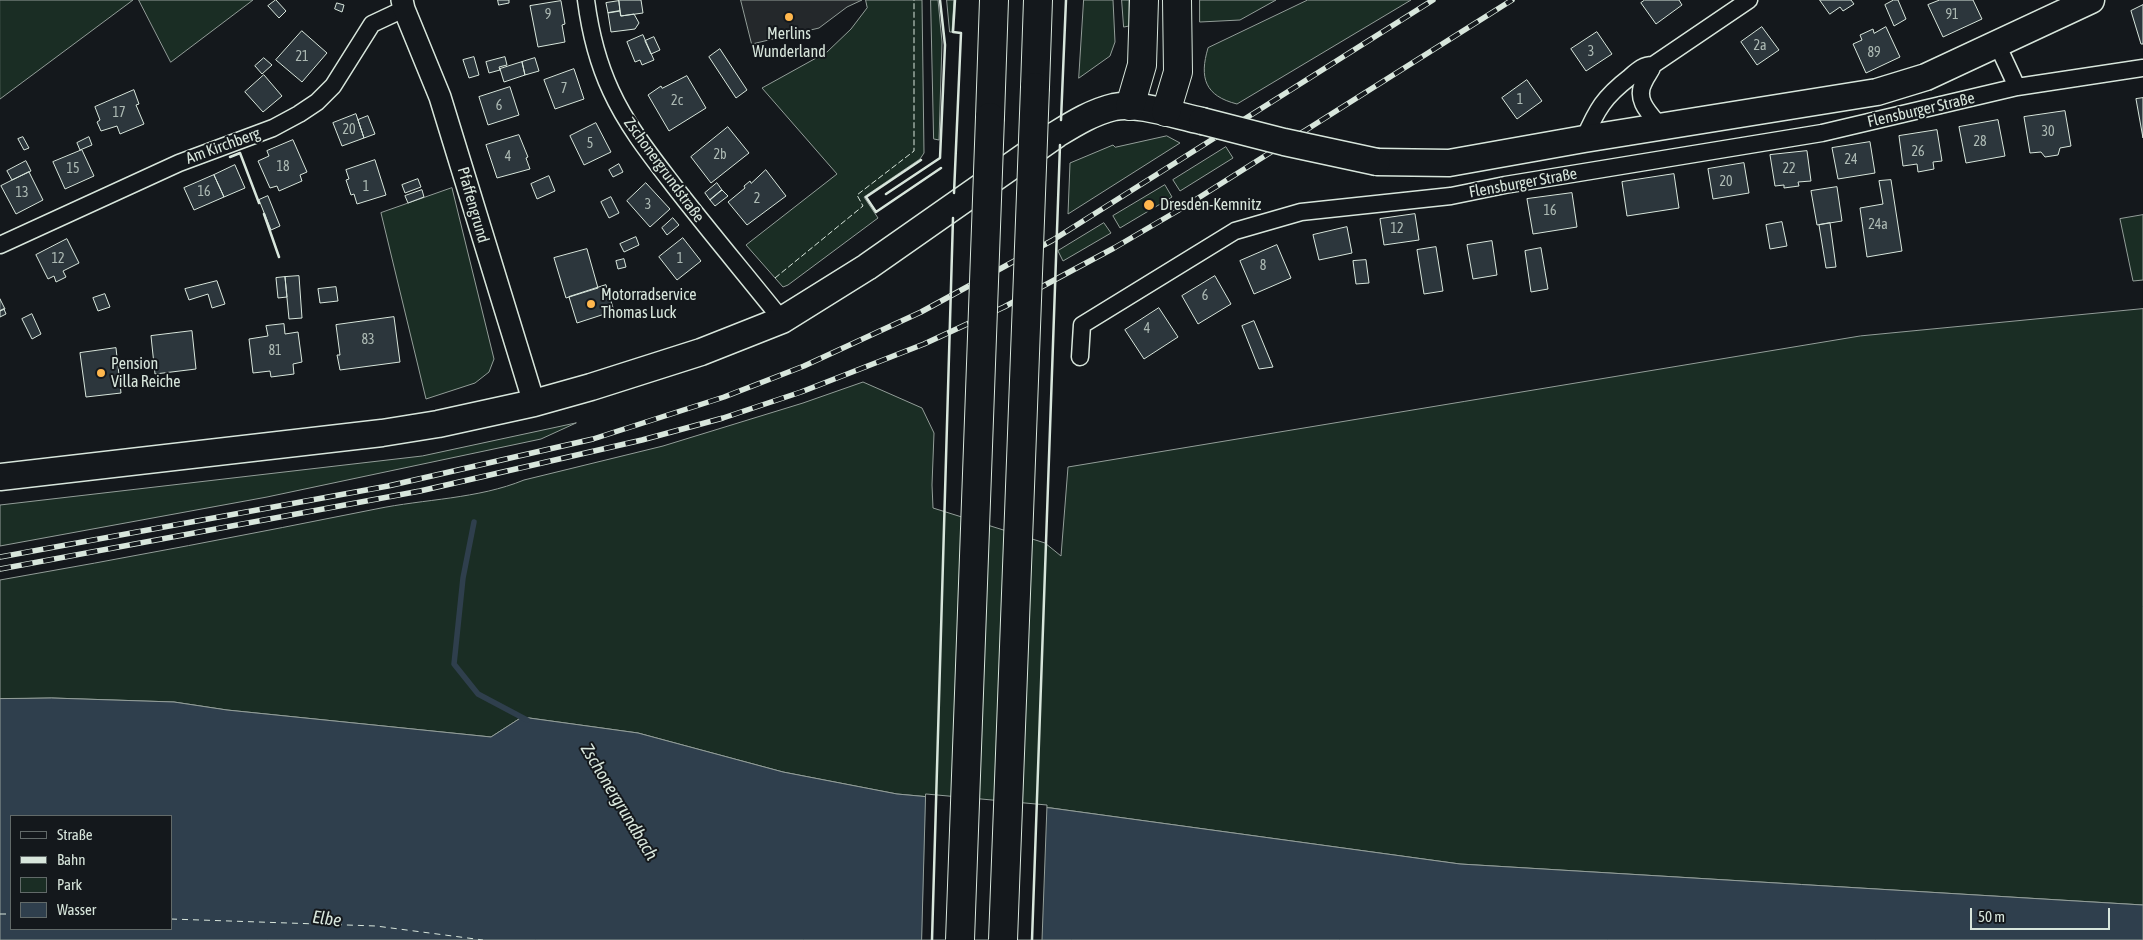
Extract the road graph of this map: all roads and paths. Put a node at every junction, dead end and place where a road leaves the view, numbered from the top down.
1 (586, 0) edge
2 (994, 0) edge
3 (1038, 0) edge
4 (1144, 0) edge
5 (1177, 0) edge
6 (1749, 0) edge
7 (2091, 0) edge
8 (403, 4) edge
9 (1997, 44) junction
10 (1653, 64) junction
11 (2143, 68) edge
12 (2017, 87) junction
13 (1130, 106) junction
14 (1166, 112) junction
15 (1660, 127) junction
16 (1584, 139) junction
17 (0, 245) edge
18 (782, 320) junction
19 (1080, 357) dead end
20 (534, 403) junction
21 (0, 478) edge
22 (960, 940) edge
23 (1003, 940) edge

1 - 18 street, Zschonergrundstraße
2 - 22 highway, bridge
3 - 23 highway, bridge
4 - 13 highway
5 - 14 highway
6 - 10 street
7 - 9 main road
8 - 17 street, Am Kirchberg
8 - 20 street, Pfaffengrund
9 - 12 street
9 - 15 main road
10 - 15 street
10 - 16 street
11 - 12 street, Flensburger Straße
12 - 19 street, Flensburger Straße
13 - 14 main road
13 - 18 main road
14 - 16 main road, bridge
15 - 16 main road
18 - 20 main road
20 - 21 main road

